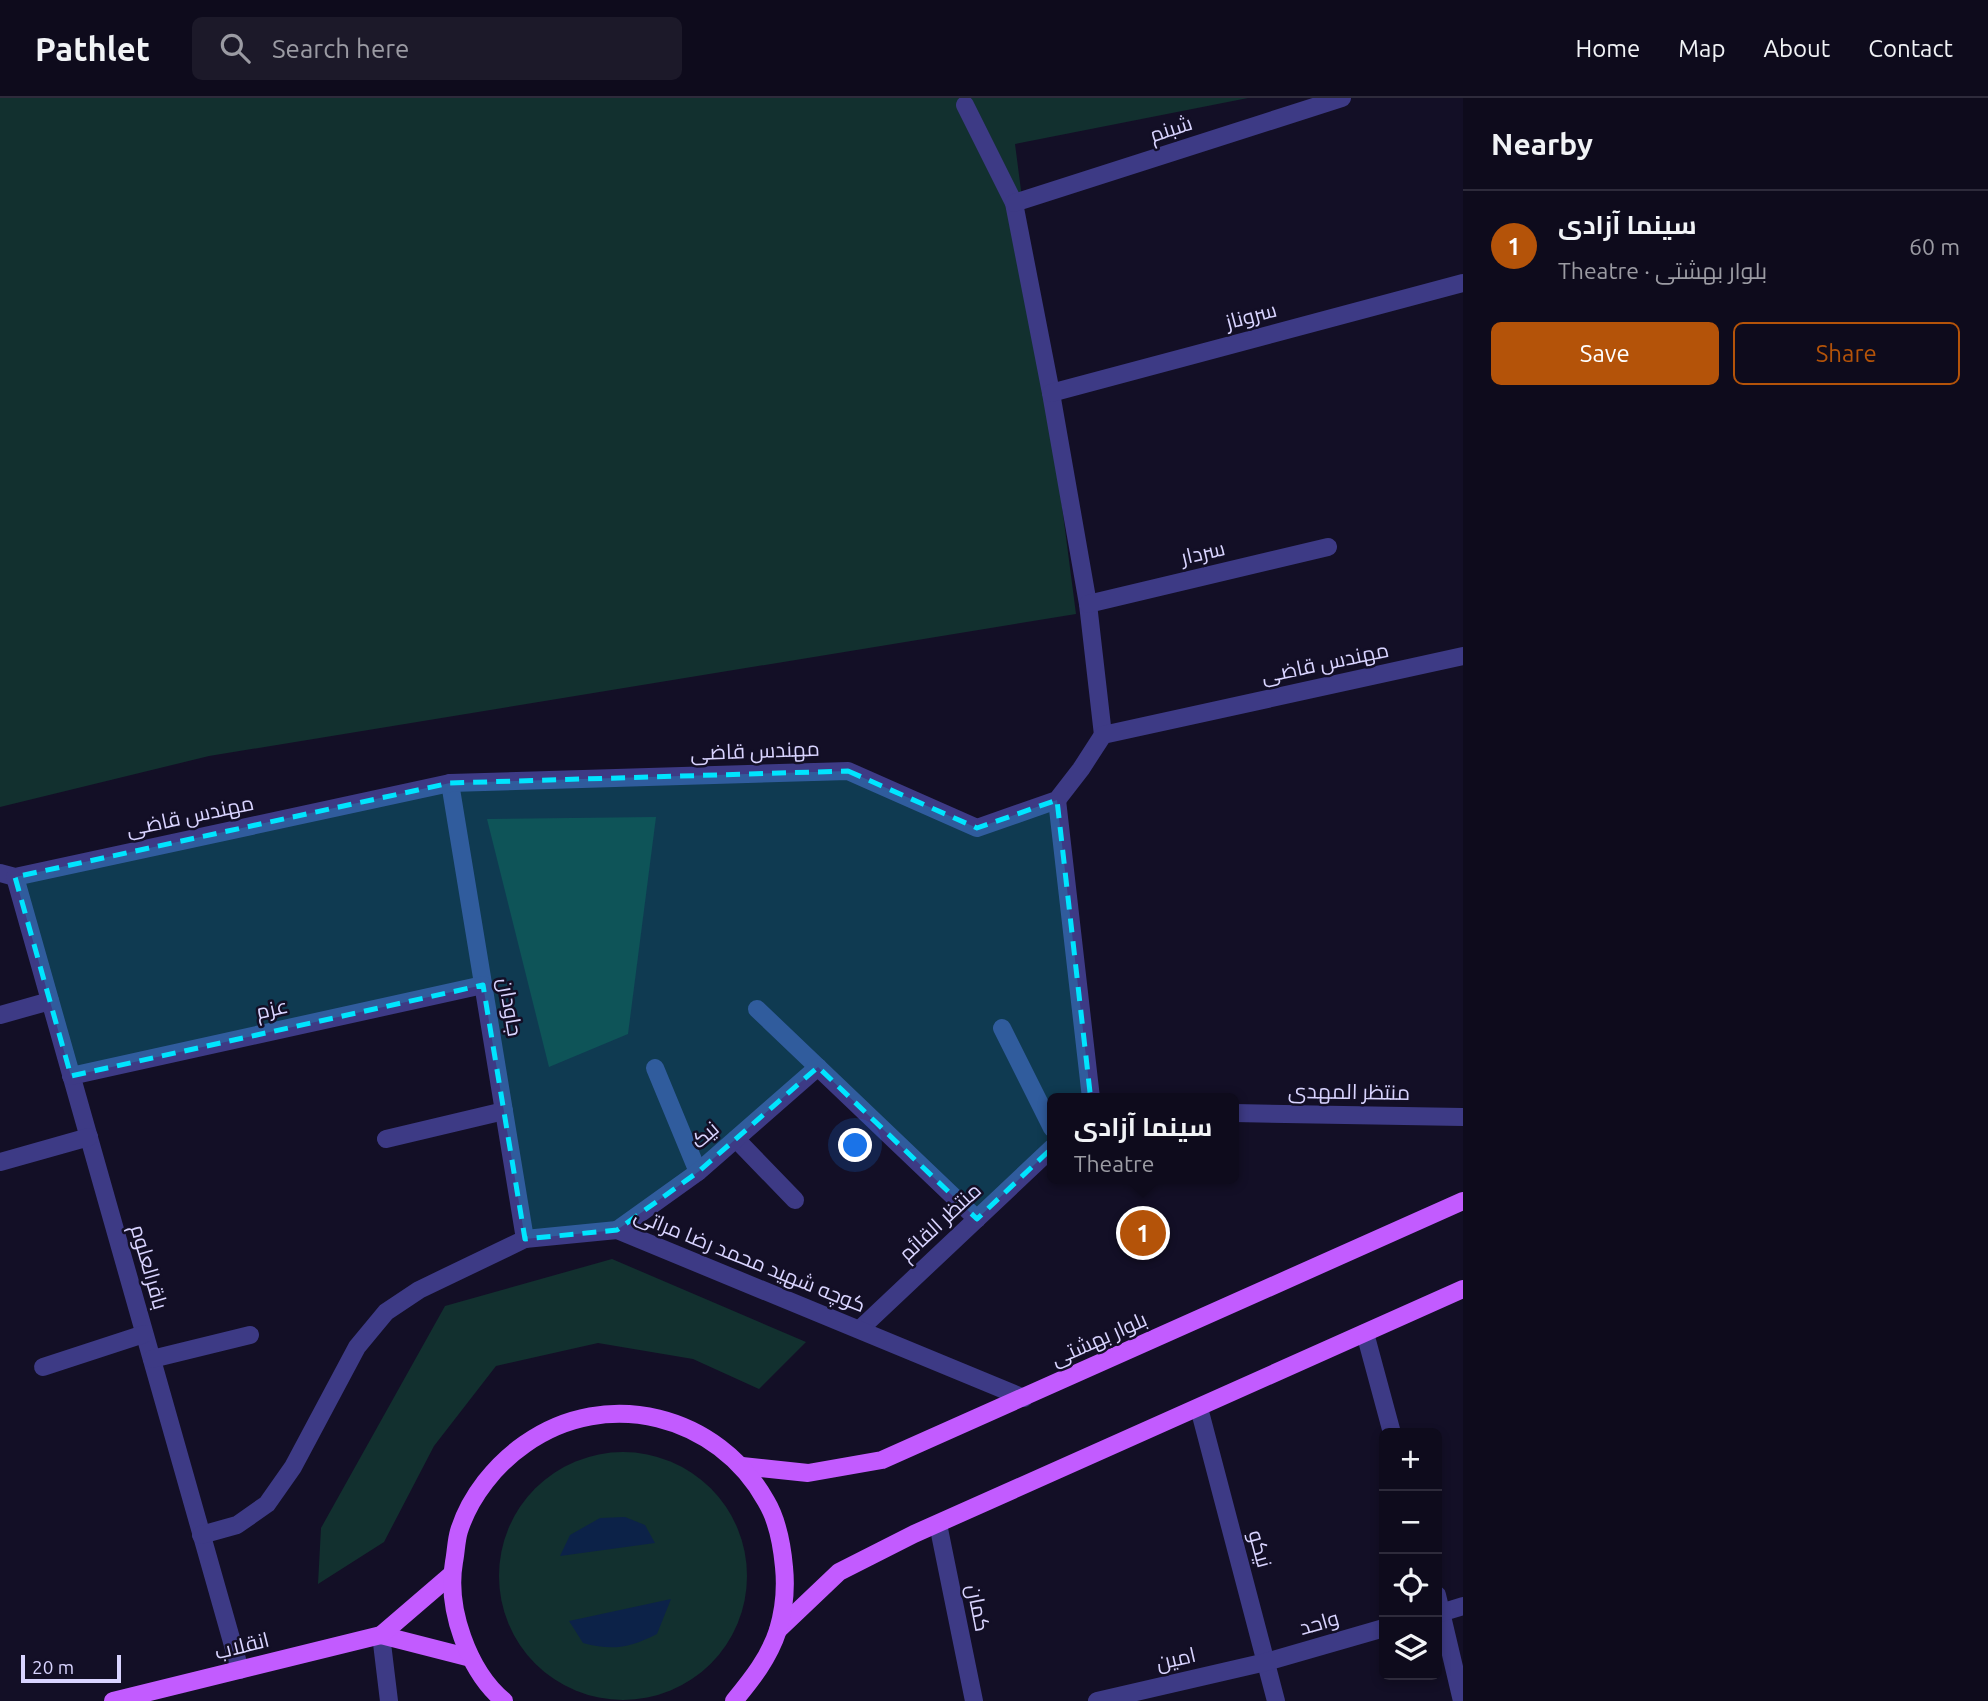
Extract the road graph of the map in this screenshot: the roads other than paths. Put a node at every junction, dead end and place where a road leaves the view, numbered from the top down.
1 (1342, 98) edge
2 (965, 105) dead end
3 (1014, 203) junction
4 (1463, 283) edge
5 (1051, 393) junction
6 (1328, 547) dead end
7 (1088, 604) junction
8 (1463, 656) edge
9 (1103, 734) junction
10 (450, 783) junction
11 (1057, 800) junction
12 (7, 875) edge
13 (483, 985) junction
14 (50, 1001) junction
15 (758, 1009) dead end
16 (0, 1015) edge
17 (1002, 1028) dead end
18 (818, 1067) junction
19 (655, 1068) dead end
20 (71, 1076) junction
21 (1090, 1093) edge
22 (505, 1111) junction
23 (1239, 1113) edge
24 (1463, 1117) edge
25 (1047, 1118) edge
26 (89, 1137) junction
27 (386, 1139) dead end
28 (736, 1139) junction
29 (1047, 1153) edge
30 (0, 1162) edge
31 (698, 1172) junction
32 (795, 1200) dead end
33 (1463, 1201) edge
34 (977, 1219) junction
35 (617, 1230) junction
36 (525, 1239) junction
37 (1463, 1289) edge
38 (860, 1329) junction
39 (1364, 1334) junction
40 (144, 1335) junction
41 (250, 1335) dead end
42 (152, 1359) junction
43 (43, 1367) dead end
44 (1024, 1398) junction
45 (1199, 1408) junction
46 (1391, 1428) edge
47 (742, 1466) junction
48 (938, 1524) junction
49 (201, 1535) junction
50 (452, 1574) junction
51 (1463, 1606) edge
52 (1442, 1607) edge
53 (1441, 1617) edge
54 (1379, 1629) edge
55 (778, 1630) junction
56 (382, 1635) junction
57 (471, 1658) junction
58 (1266, 1662) junction
59 (240, 1670) junction
60 (113, 1701) edge
61 (389, 1701) edge
62 (505, 1701) edge
63 (734, 1701) edge
64 (974, 1701) edge
65 (1097, 1701) edge
66 (1276, 1701) edge
67 (1462, 1701) edge

1 - 3 street, شبنم
2 - 3 street
3 - 5 street
4 - 5 street, سروناز
5 - 7 street
6 - 7 street, سردار
7 - 9 street
8 - 9 street, مهندس قاضی
9 - 11 street
10 - 11 street, مهندس قاضی
10 - 12 street, مهندس قاضی
10 - 13 street, جاودان
11 - 21 street
12 - 14 street, باقرالعلوم
13 - 20 street, عزم
13 - 22 street, جاودان
14 - 16 street
14 - 20 street, باقرالعلوم
15 - 18 street
17 - 25 street
18 - 28 street, نیک
18 - 34 street
19 - 31 street
20 - 26 street, باقرالعلوم
22 - 27 street
22 - 36 street, جاودان
23 - 24 street, منتظر المهدی
26 - 30 street
26 - 40 street, باقرالعلوم
28 - 31 street, نیک
28 - 32 street
29 - 34 street, منتظر القائم
31 - 35 street, نیک
33 - 44 main road, بلوار بهشتی
34 - 38 street, منتظر القائم
35 - 36 street, کوچه شهید محمد رضا مراتی
35 - 38 street, کوچه شهید محمد رضا مراتی
36 - 49 street, کوچه شهید محمد رضا مراتی
37 - 39 main road
38 - 44 street, کوچه شهید محمد رضا مراتی
39 - 45 main road
39 - 46 street
40 - 42 street, باقرالعلوم
40 - 43 street
41 - 42 street
42 - 49 street, باقرالعلوم
44 - 47 main road, بلوار بهشتی
45 - 48 main road
45 - 58 street, نیکو
47 - 50 main road
47 - 55 main road
48 - 55 main road
48 - 64 street, کمان
49 - 59 street, باقرالعلوم
50 - 56 main road
50 - 57 main road
51 - 52 street
53 - 67 street
54 - 58 street, واحد
55 - 63 main road
56 - 57 main road
56 - 59 main road, انقلاب
56 - 61 street
57 - 62 main road
58 - 65 street, امین
58 - 66 street, نیکو
59 - 60 main road, انقلاب

